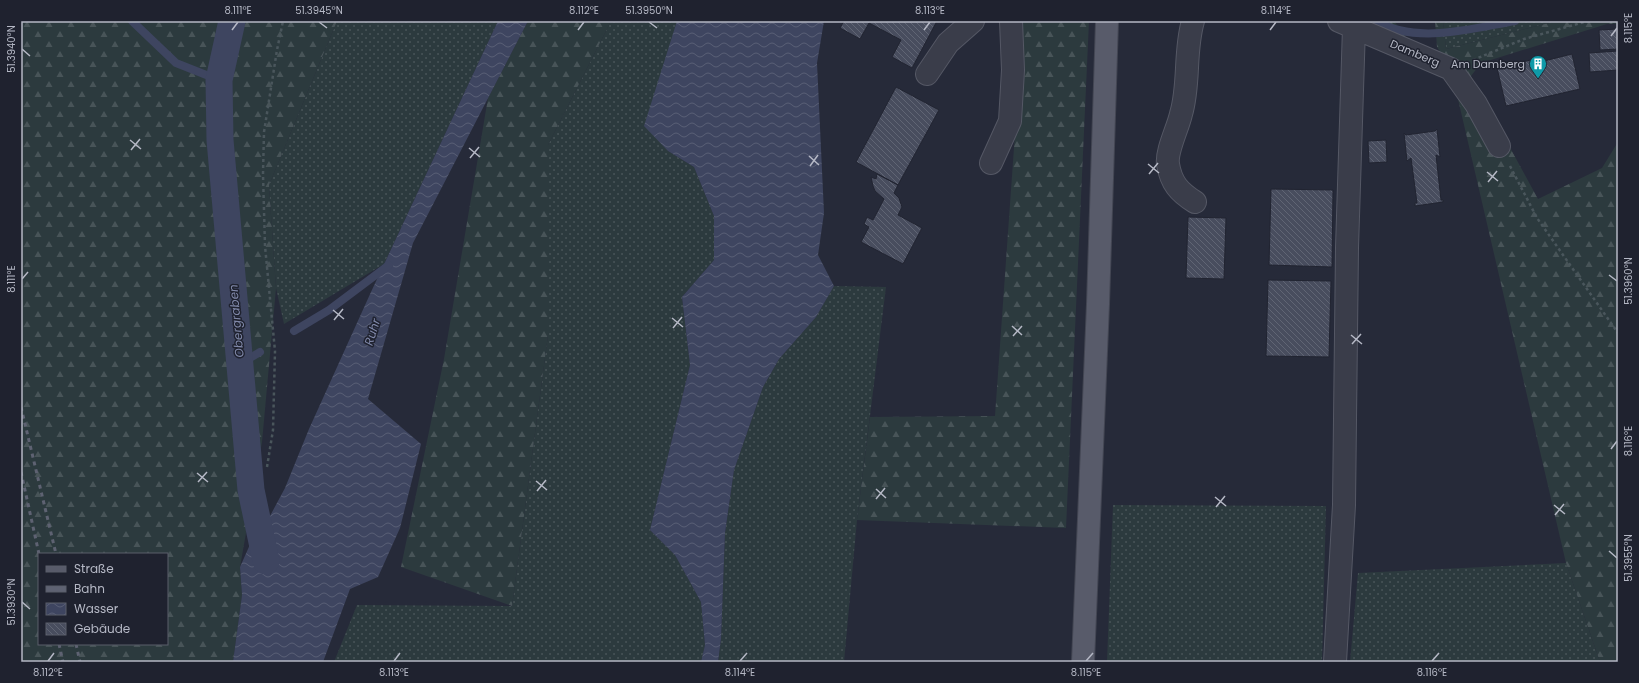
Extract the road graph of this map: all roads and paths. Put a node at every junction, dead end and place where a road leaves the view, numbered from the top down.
1 (283, 21) edge
2 (973, 21) edge
3 (1010, 21) edge
4 (1107, 21) edge
5 (1194, 21) edge
6 (1588, 21) edge
7 (1346, 24) edge
8 (1451, 69) junction
9 (927, 74) dead end
10 (1499, 146) joint
11 (991, 163) dead end
12 (1195, 202) dead end
13 (1618, 333) edge
14 (267, 467) dead end
15 (1083, 662) edge
16 (1335, 662) edge

1 - 14 path
2 - 9 street
3 - 11 street
4 - 15 main road
5 - 12 street
6 - 8 path
7 - 8 street, Damberg
7 - 16 street
8 - 10 street, Damberg
10 - 13 path

